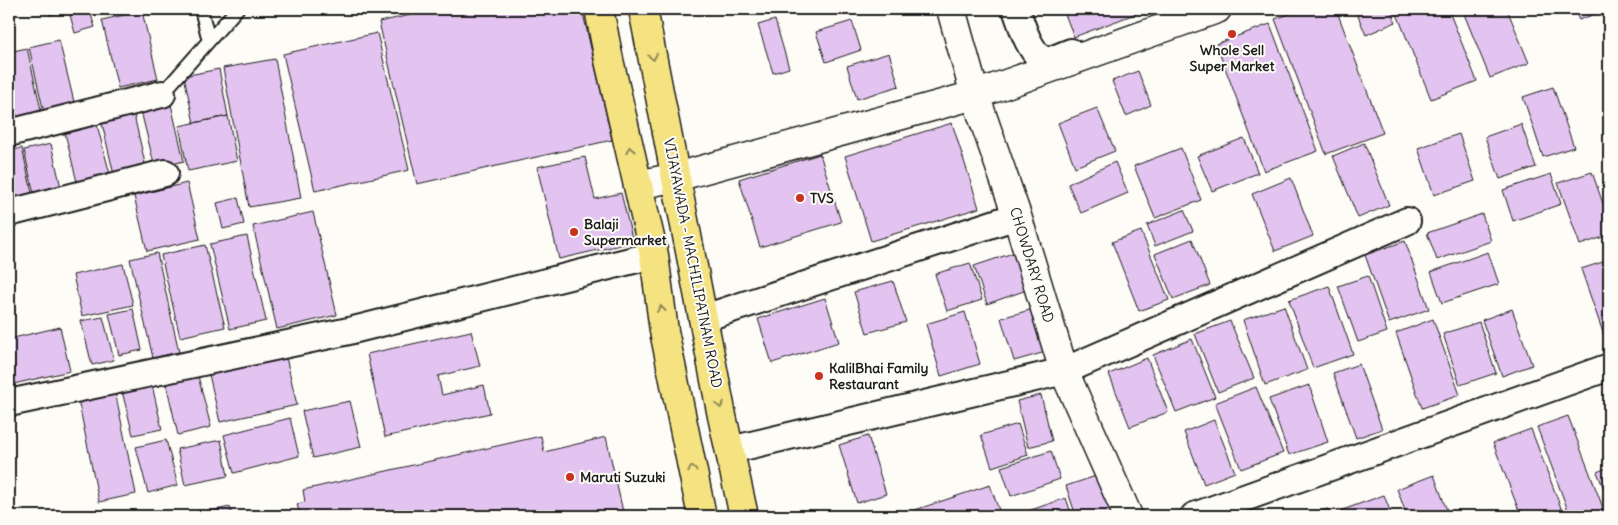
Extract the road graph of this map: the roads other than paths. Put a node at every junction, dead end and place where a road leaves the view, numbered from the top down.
1 (200, 9) edge
2 (237, 9) edge
3 (599, 9) edge
4 (643, 9) edge
5 (951, 9) edge
6 (1016, 9) edge
7 (1194, 11) edge
8 (209, 41) junction
9 (162, 94) joint
10 (975, 95) junction
11 (9, 133) edge
12 (165, 173) dead end
13 (676, 177) junction
14 (638, 185) junction
15 (9, 213) edge
16 (1017, 216) junction
17 (1407, 221) dead end
18 (654, 255) junction
19 (704, 318) junction
20 (1609, 367) edge
21 (1064, 371) junction
22 (9, 403) edge
23 (730, 450) junction
24 (702, 516) edge
25 (744, 516) edge
26 (1128, 516) edge
27 (1194, 516) edge

1 - 8 lane
2 - 8 lane
14 -> 3 highway
4 -> 13 highway, VIJAYAWADA - MACHILIPATNAM ROAD
5 - 10 street, CHOWDARY ROAD
6 - 7 street
7 - 10 street
8 - 9 lane
9 - 11 street
10 - 13 street
10 - 16 street, CHOWDARY ROAD
12 - 15 street
13 - 14 street
13 - 19 highway, VIJAYAWADA - MACHILIPATNAM ROAD
14 - 18 highway
16 - 19 street
16 - 21 street, CHOWDARY ROAD
17 - 21 street
18 - 22 street
24 -> 18 highway
19 -> 23 highway, VIJAYAWADA - MACHILIPATNAM ROAD
20 - 27 street
21 - 23 street
21 - 26 street, CHOWDARY ROAD
23 - 25 highway, VIJAYAWADA - MACHILIPATNAM ROAD

